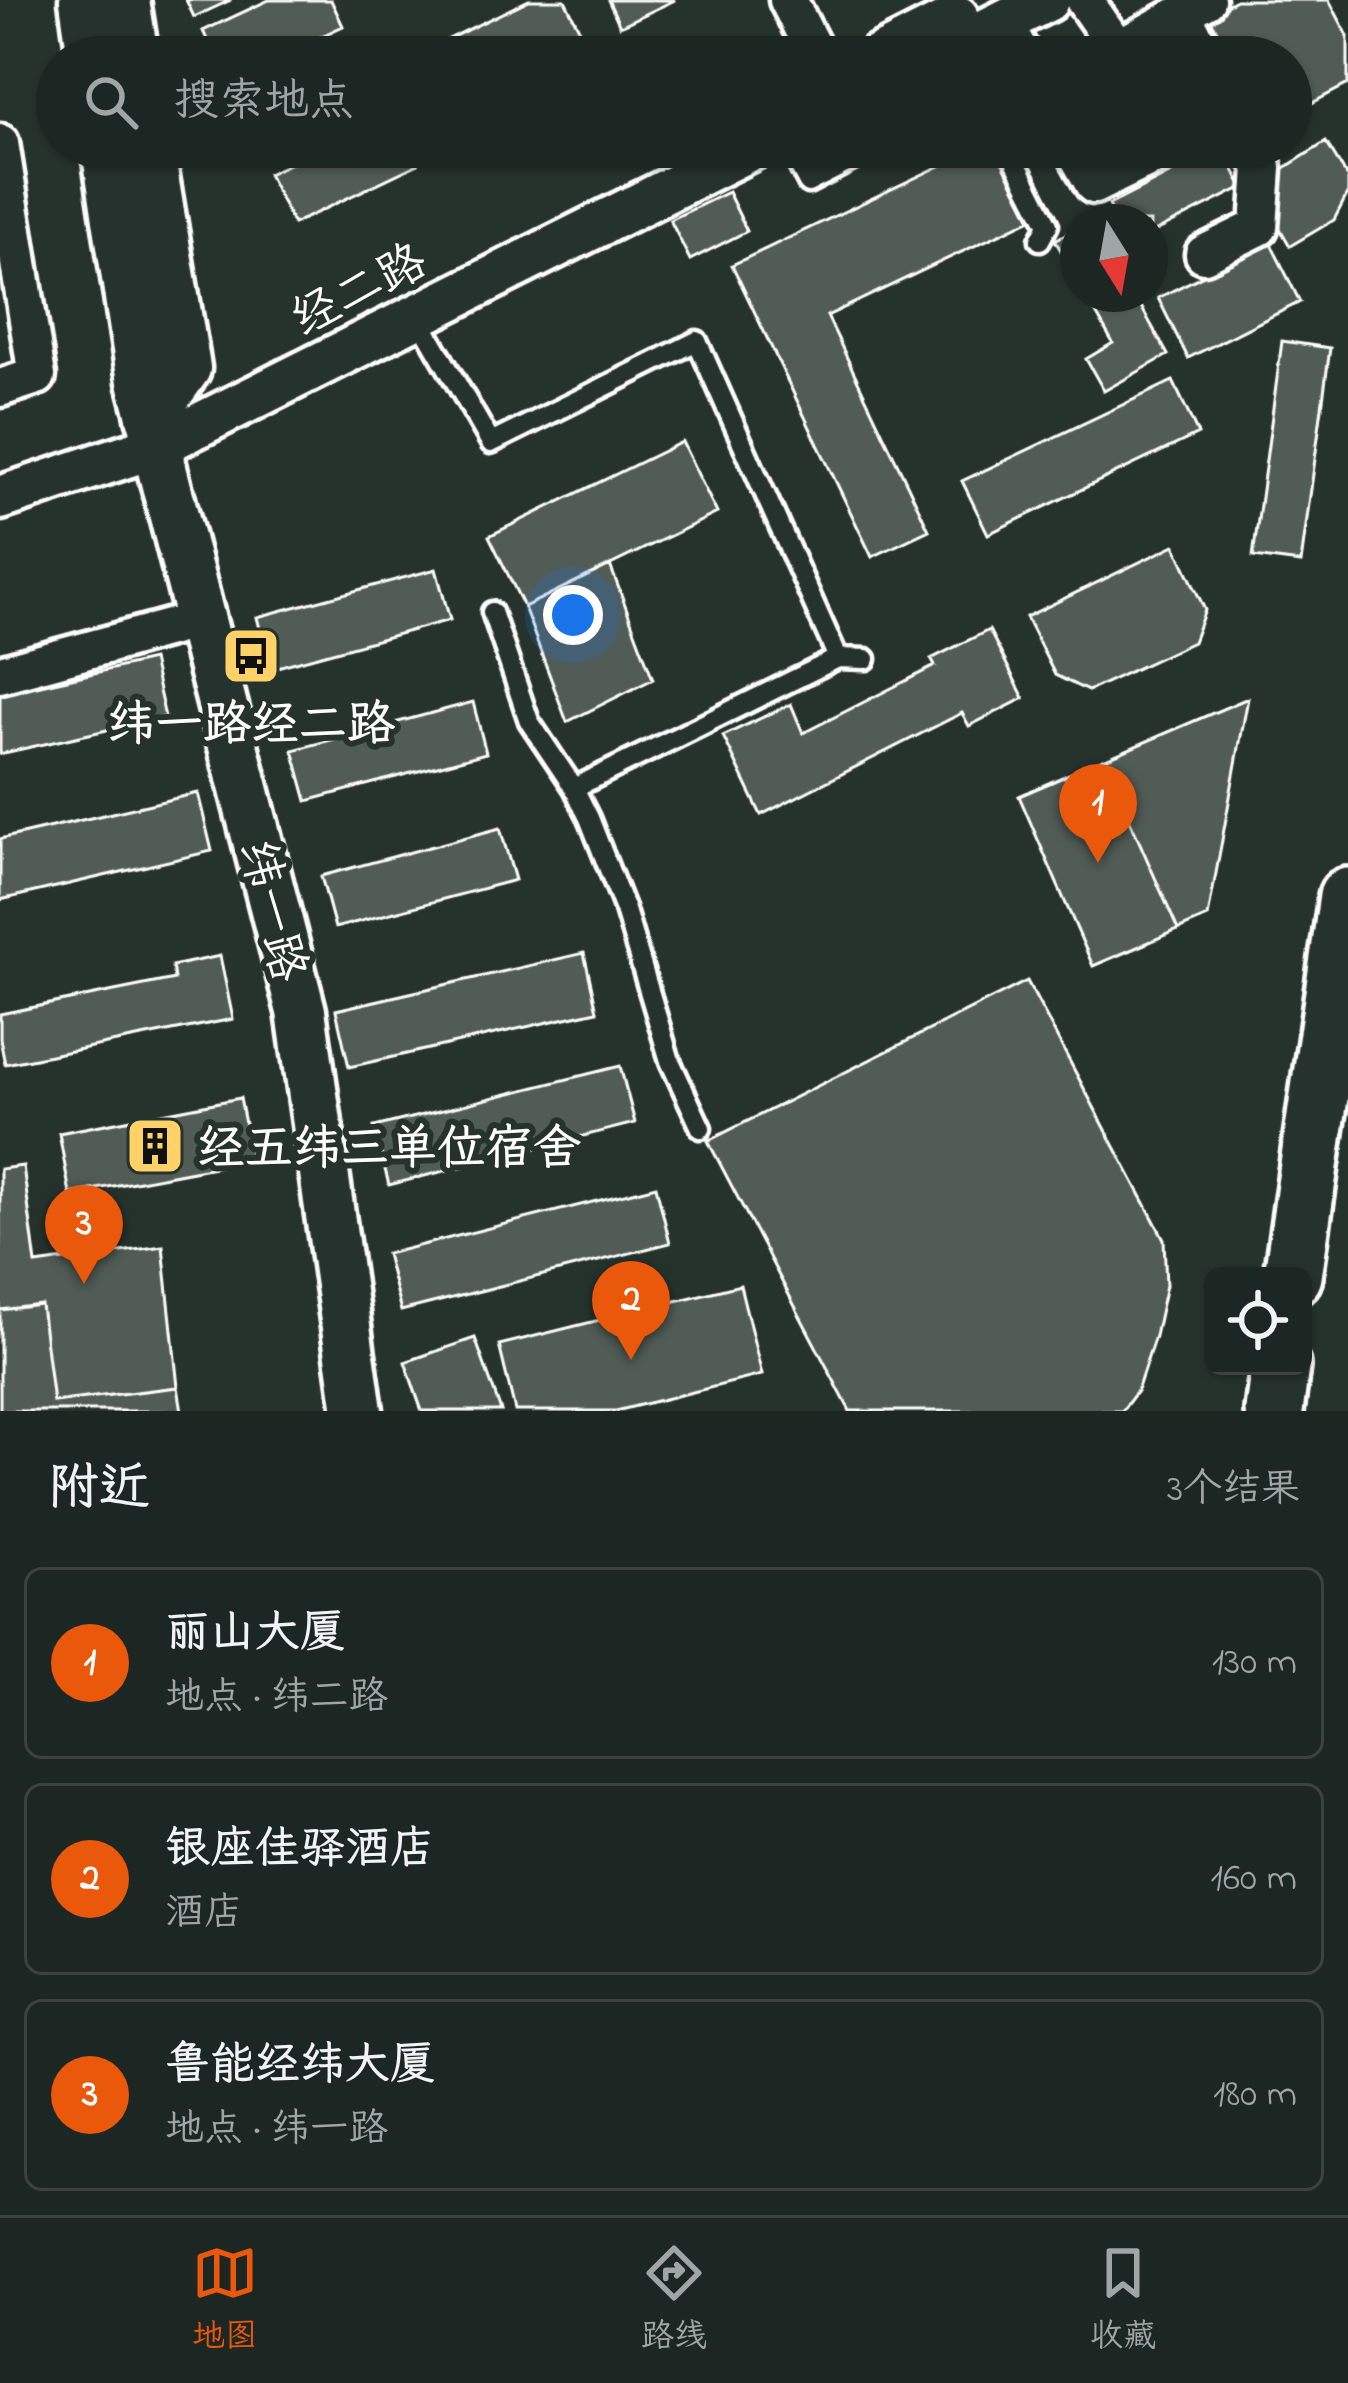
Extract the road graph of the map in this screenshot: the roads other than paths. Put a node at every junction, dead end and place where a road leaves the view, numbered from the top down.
1 (84, 0) edge
2 (124, 0) edge
3 (788, 0) edge
4 (1047, 0) edge
5 (1084, 0) edge
6 (1194, 6) edge
7 (1005, 26) edge
8 (89, 36) edge
9 (130, 36) edge
10 (806, 36) edge
11 (964, 36) edge
12 (1109, 36) edge
13 (1141, 36) edge
14 (1200, 36) edge
15 (0, 143) edge
16 (109, 168) edge
17 (153, 168) edge
18 (658, 168) edge
19 (712, 168) edge
20 (800, 168) edge
21 (837, 168) edge
22 (1019, 168) edge
23 (1085, 168) edge
24 (1129, 168) edge
25 (1263, 168) edge
26 (1040, 240) dead end
27 (1204, 254) dead end
28 (418, 315) junction
29 (0, 388) edge
30 (155, 431) junction
31 (0, 467) edge
32 (0, 498) edge
33 (492, 611) dead end
34 (202, 619) junction
35 (838, 658) junction
36 (866, 658) dead end
37 (0, 674) edge
38 (574, 788) junction
39 (1348, 897) edge
40 (701, 1128) dead end
41 (1294, 1267) edge
42 (1279, 1375) edge
43 (358, 1411) edge
44 (1274, 1411) edge

1 - 8 main road
2 - 9 main road
3 - 10 street
4 - 7 street
5 - 12 street
6 - 13 street
6 - 14 street
7 - 11 street
15 - 29 street
16 - 30 main road, 纬一路
17 - 30 main road
18 - 30 street, 经二路
19 - 28 street, 经二路
20 - 21 lane
22 - 26 lane
23 - 24 street
25 - 27 street
28 - 30 street, 经二路
28 - 35 lane
30 - 31 street, 经二路
30 - 32 street, 经二路
30 - 34 main road, 纬一路
33 - 38 lane
34 - 37 street
34 - 43 main road, 纬一路
35 - 36 lane
35 - 38 lane
38 - 40 lane
39 - 41 highway
42 - 44 highway

